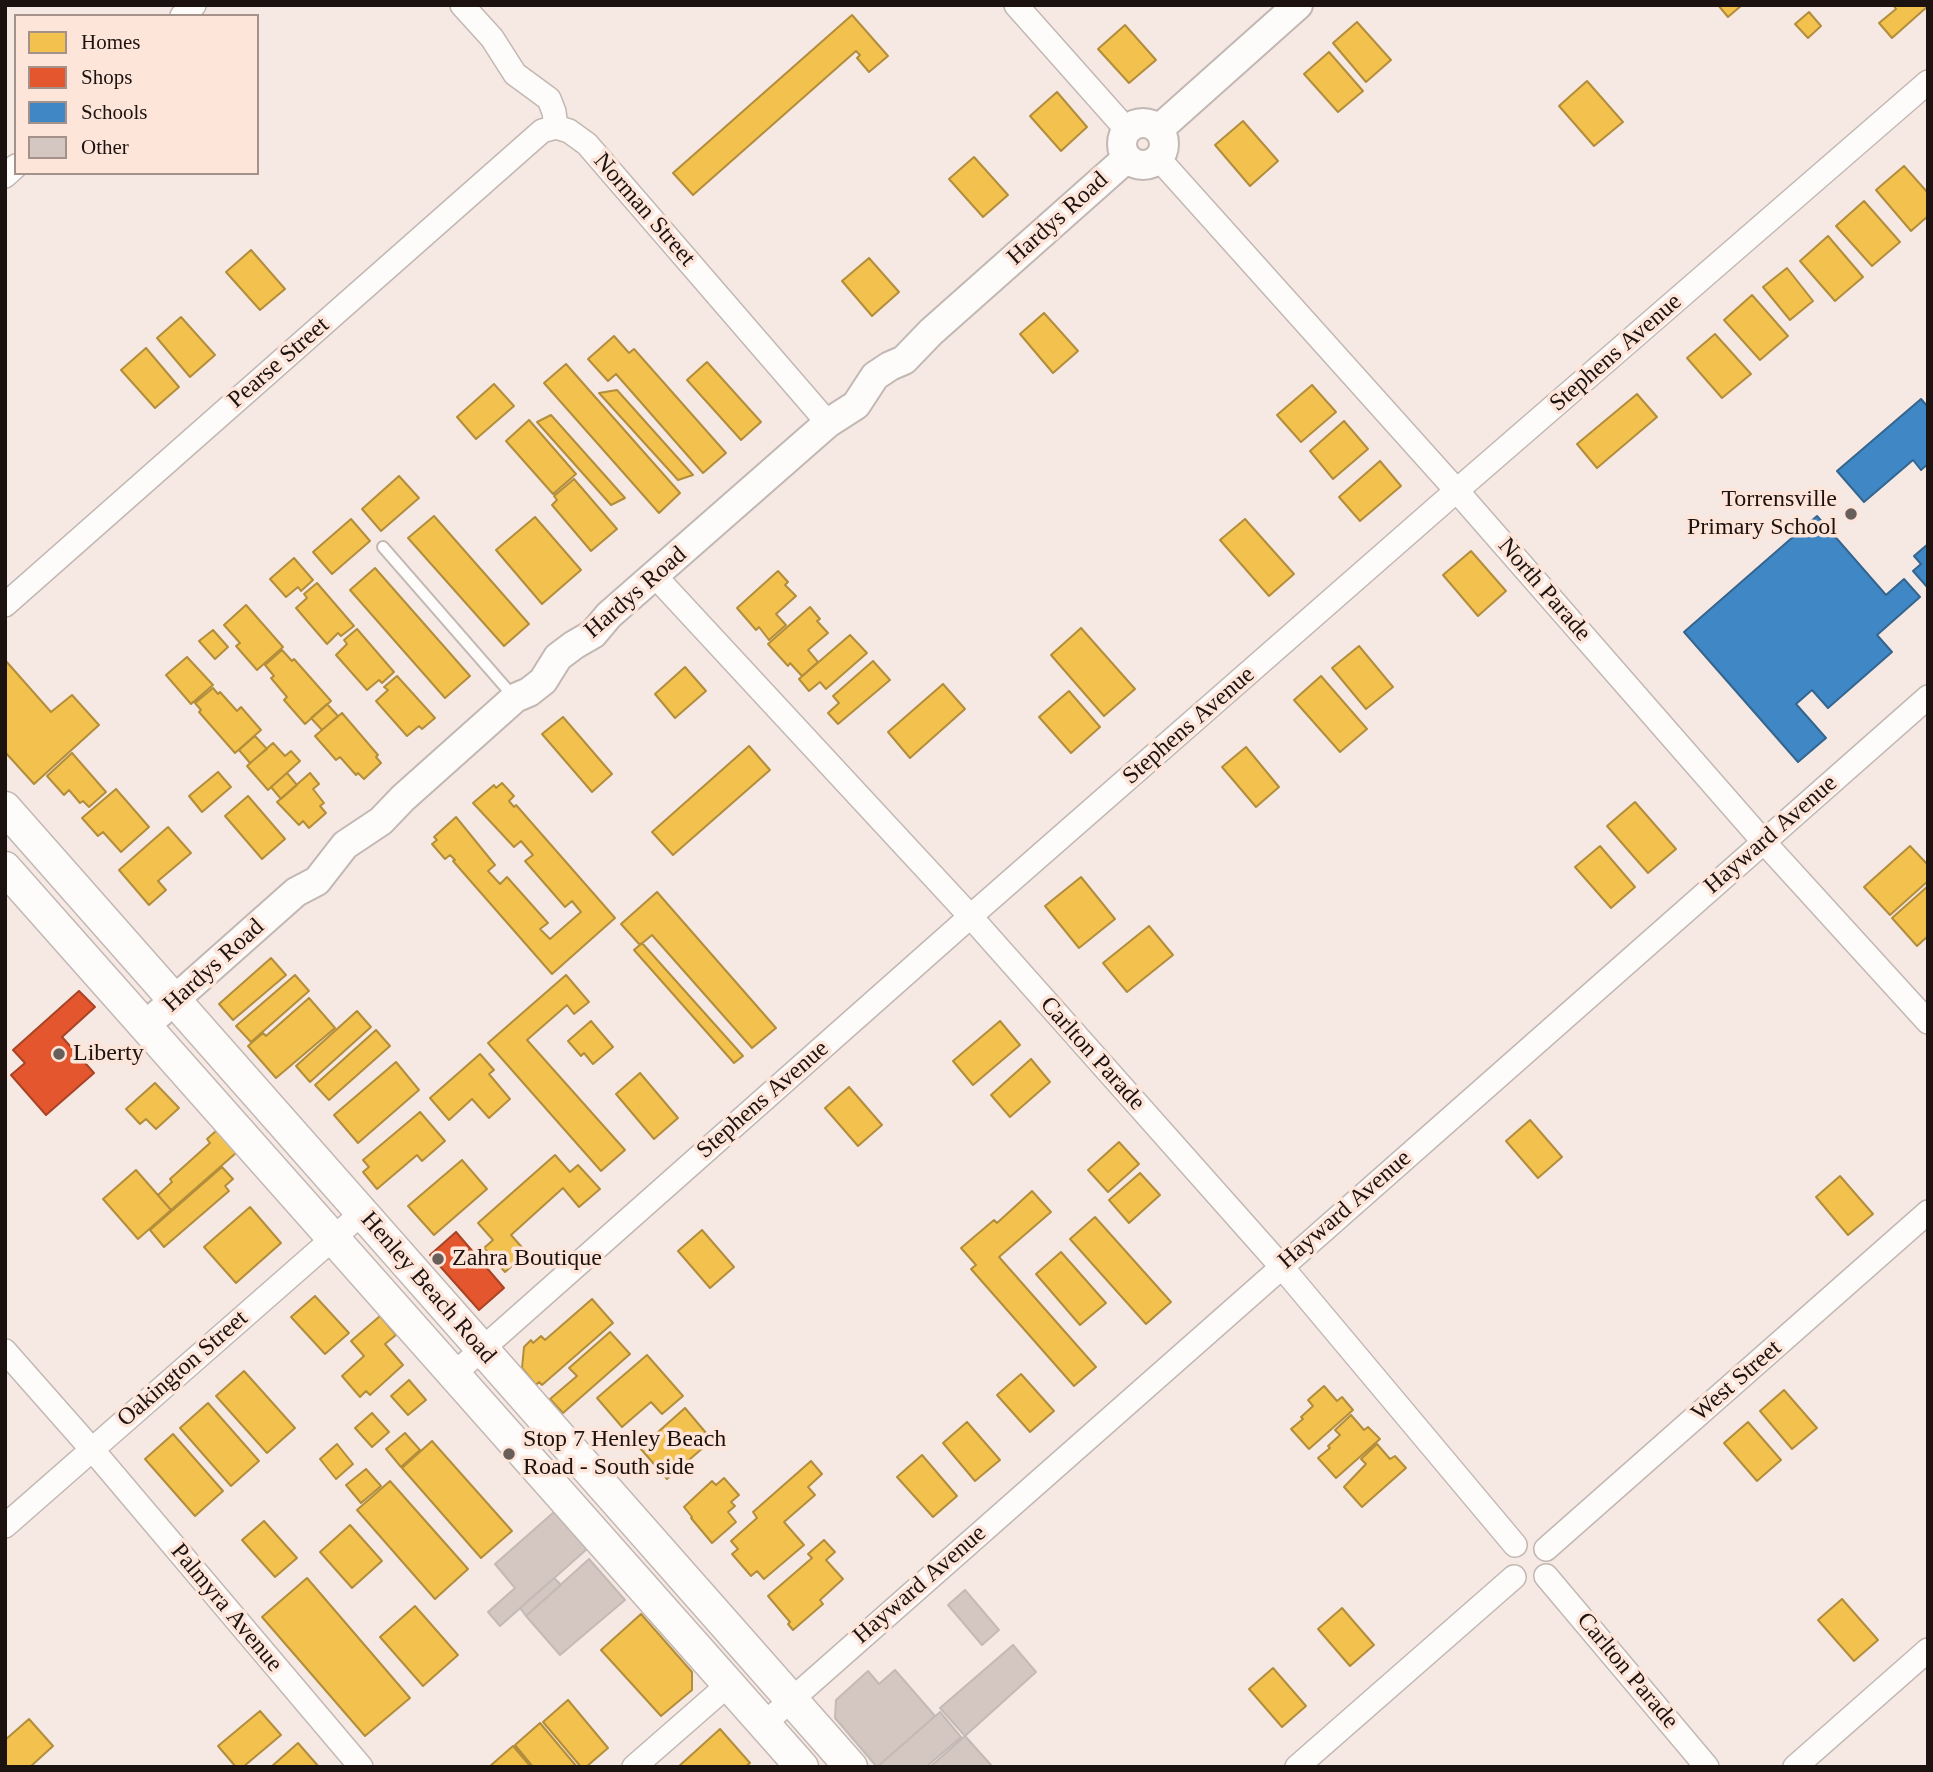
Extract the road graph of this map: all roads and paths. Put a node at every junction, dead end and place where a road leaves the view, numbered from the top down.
1 (462, 5) edge
2 (1016, 5) edge
3 (1298, 5) edge
4 (1928, 82) edge
5 (556, 127) junction
6 (1159, 129) junction
7 (1127, 130) junction
8 (1127, 158) junction
9 (1159, 159) junction
10 (828, 423) junction
11 (1457, 491) junction
12 (383, 547) dead end
13 (655, 576) junction
14 (5, 605) edge
15 (1928, 697) edge
16 (515, 698) junction
17 (5, 808) edge
18 (1763, 841) junction
19 (5, 869) edge
20 (971, 917) junction
21 (174, 1001) junction
22 (1928, 1022) edge
23 (145, 1026) junction
24 (1928, 1212) edge
25 (362, 1213) junction
26 (333, 1238) junction
27 (1281, 1266) junction
28 (482, 1349) junction
29 (5, 1351) edge
30 (454, 1374) junction
31 (92, 1450) junction
32 (5, 1526) edge
33 (1515, 1545) junction
34 (1546, 1549) junction
35 (1546, 1576) junction
36 (1514, 1577) junction
37 (1928, 1650) edge
38 (729, 1684) junction
39 (791, 1699) junction
40 (764, 1724) junction
41 (361, 1767) edge
42 (634, 1767) edge
43 (802, 1767) edge
44 (851, 1767) edge
45 (1297, 1767) edge
46 (1707, 1767) edge
47 (1795, 1767) edge

1 - 5 street
2 - 7 street
3 - 6 street
4 - 11 street, Stephens Avenue
5 - 10 street, Norman Street
5 - 14 street, Pearse Street
6 - 7 street
6 - 9 street
7 - 8 street
8 - 9 street
8 - 10 street, Hardys Road
9 - 11 street, North Parade
10 - 13 street, Hardys Road
11 - 18 street, North Parade
11 - 20 street, Stephens Avenue
12 - 16 lane
13 - 16 street, Hardys Road
13 - 20 street, Carlton Parade
15 - 18 street, Hayward Avenue
16 - 21 street, Hardys Road
17 - 21 main road, Henley Beach Road
18 - 22 street, North Parade
18 - 27 street, Hayward Avenue
19 - 23 main road, Henley Beach Road
20 - 27 street, Carlton Parade
20 - 28 street, Stephens Avenue
21 - 23 street, Hardys Road
21 - 25 main road, Henley Beach Road
23 - 26 main road, Henley Beach Road
24 - 34 street, West Street
25 - 26 street, Oakington Street
25 - 28 main road, Henley Beach Road
26 - 30 main road, Henley Beach Road
26 - 31 street, Oakington Street
27 - 33 street, Carlton Parade
27 - 39 street, Hayward Avenue
28 - 30 street, Stephens Avenue
28 - 39 main road, Henley Beach Road
29 - 31 street, Palmyra Avenue
30 - 38 main road, Henley Beach Road
31 - 32 street, Oakington Street
31 - 41 street, Palmyra Avenue
33 - 34 street
33 - 36 street
34 - 35 street
35 - 36 street
35 - 46 street, Carlton Parade
36 - 45 street
37 - 47 street
38 - 40 main road, Henley Beach Road
38 - 42 street
39 - 40 street, Hayward Avenue
39 - 44 main road, Henley Beach Road
40 - 43 main road, Henley Beach Road

